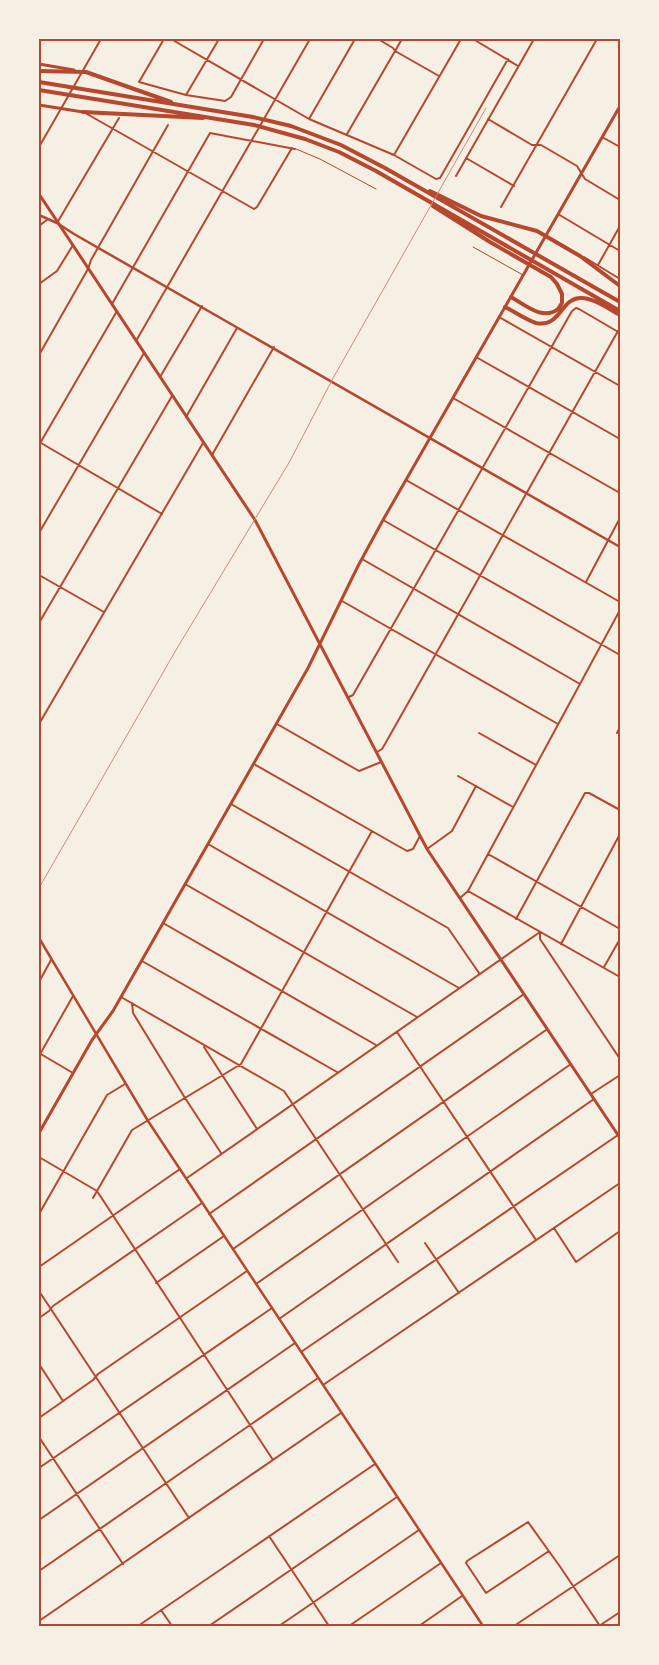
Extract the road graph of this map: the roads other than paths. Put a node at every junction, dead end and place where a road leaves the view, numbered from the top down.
1 (101, 39) edge
2 (164, 39) edge
3 (171, 39) edge
4 (219, 39) edge
5 (264, 39) edge
6 (310, 39) edge
7 (355, 39) edge
8 (378, 39) edge
9 (402, 39) edge
10 (461, 39) edge
11 (473, 39) edge
12 (534, 39) edge
13 (597, 39) edge
14 (395, 51) junction
15 (207, 59) junction
16 (508, 59) junction
17 (39, 64) edge
18 (519, 66) junction
19 (39, 71) edge
20 (82, 72) junction
21 (440, 76) junction
22 (241, 79) junction
23 (39, 82) edge
24 (39, 90) edge
25 (186, 95) junction
26 (276, 99) junction
27 (39, 105) edge
28 (179, 105) junction
29 (620, 106) edge
30 (61, 108) junction
31 (83, 112) junction
32 (118, 118) dead end
33 (210, 118) junction
34 (309, 119) junction
35 (488, 119) junction
36 (168, 125) dead end
37 (113, 128) junction
38 (347, 135) junction
39 (602, 137) junction
40 (251, 141) junction
41 (537, 145) junction
42 (39, 147) edge
43 (620, 148) edge
44 (294, 149) junction
45 (154, 152) junction
46 (394, 155) junction
47 (466, 158) junction
48 (188, 172) junction
49 (581, 173) junction
50 (456, 176) dead end
51 (514, 186) junction
52 (419, 187) junction
53 (376, 189) dead end
54 (222, 191) junction
55 (39, 194) edge
56 (425, 199) junction
57 (620, 200) edge
58 (501, 207) dead end
59 (558, 214) junction
60 (39, 215) edge
61 (48, 219) junction
62 (58, 222) junction
63 (39, 226) edge
64 (620, 226) edge
65 (545, 237) junction
66 (610, 244) junction
67 (73, 245) junction
68 (99, 247) junction
69 (473, 247) dead end
70 (620, 250) edge
71 (580, 256) junction
72 (598, 265) junction
73 (133, 267) junction
74 (88, 268) junction
75 (523, 275) junction
76 (620, 279) edge
77 (39, 284) edge
78 (167, 286) junction
79 (620, 286) edge
80 (511, 297) junction
81 (620, 302) edge
82 (112, 304) junction
83 (202, 306) junction
84 (505, 306) junction
85 (117, 311) junction
86 (620, 311) edge
87 (620, 315) edge
88 (499, 317) junction
89 (238, 327) junction
90 (619, 332) edge
91 (136, 341) junction
92 (274, 347) junction
93 (552, 347) junction
94 (144, 353) junction
95 (39, 355) edge
96 (476, 357) junction
97 (596, 372) junction
98 (160, 378) junction
99 (620, 386) edge
100 (529, 387) junction
101 (172, 396) junction
102 (453, 398) junction
103 (573, 412) junction
104 (186, 417) junction
105 (506, 428) junction
106 (430, 438) junction
107 (620, 439) edge
108 (39, 443) edge
109 (203, 443) junction
110 (550, 453) junction
111 (212, 456) junction
112 (78, 465) junction
113 (483, 468) junction
114 (406, 480) junction
115 (118, 488) junction
116 (620, 493) edge
117 (527, 494) junction
118 (459, 510) junction
119 (162, 514) junction
120 (620, 518) edge
121 (383, 520) junction
122 (39, 533) edge
123 (503, 535) junction
124 (608, 540) junction
125 (620, 546) edge
126 (436, 550) junction
127 (362, 559) junction
128 (39, 575) edge
129 (480, 575) junction
130 (586, 582) junction
131 (60, 587) junction
132 (414, 589) junction
133 (342, 600) junction
134 (620, 602) edge
135 (620, 610) edge
136 (104, 613) junction
137 (459, 614) junction
138 (39, 623) edge
139 (391, 629) junction
140 (602, 644) junction
141 (320, 645) junction
142 (436, 655) junction
143 (620, 655) edge
144 (580, 684) junction
145 (348, 698) junction
146 (39, 724) edge
147 (277, 724) junction
148 (558, 724) junction
149 (620, 727) edge
150 (480, 733) dead end
151 (617, 733) dead end
152 (376, 752) junction
153 (381, 762) junction
154 (254, 764) junction
155 (536, 765) junction
156 (458, 776) dead end
157 (476, 786) junction
158 (231, 804) junction
159 (513, 807) junction
160 (620, 810) edge
161 (372, 831) junction
162 (620, 834) edge
163 (420, 836) junction
164 (208, 844) junction
165 (427, 849) junction
166 (488, 854) junction
167 (349, 872) junction
168 (536, 882) junction
169 (185, 884) junction
170 (468, 891) junction
171 (460, 898) junction
172 (581, 907) junction
173 (326, 912) junction
174 (516, 918) junction
175 (163, 923) junction
176 (620, 929) edge
177 (540, 932) junction
178 (39, 938) edge
179 (620, 939) edge
180 (561, 944) junction
181 (303, 952) junction
182 (501, 959) junction
183 (52, 960) junction
184 (142, 961) junction
185 (604, 968) junction
186 (479, 974) junction
187 (620, 978) edge
188 (39, 982) edge
189 (620, 984) edge
190 (459, 988) junction
191 (283, 992) junction
192 (524, 994) junction
193 (73, 996) junction
194 (121, 997) junction
195 (132, 1004) junction
196 (417, 1017) junction
197 (261, 1029) junction
198 (548, 1029) junction
199 (397, 1032) junction
200 (96, 1035) junction
201 (202, 1044) junction
202 (377, 1046) junction
203 (39, 1054) edge
204 (620, 1059) edge
205 (571, 1064) junction
206 (240, 1066) junction
207 (420, 1067) junction
208 (338, 1072) junction
209 (73, 1074) junction
210 (620, 1075) edge
211 (222, 1076) junction
212 (125, 1084) junction
213 (591, 1094) junction
214 (185, 1098) junction
215 (594, 1099) junction
216 (444, 1102) junction
217 (293, 1104) junction
218 (148, 1121) junction
219 (257, 1129) junction
220 (39, 1133) edge
221 (619, 1136) edge
222 (467, 1137) junction
223 (316, 1139) junction
224 (222, 1154) junction
225 (39, 1157) edge
226 (180, 1170) junction
227 (63, 1171) junction
228 (490, 1172) junction
229 (340, 1174) junction
230 (186, 1179) junction
231 (620, 1183) edge
232 (97, 1192) junction
233 (93, 1198) dead end
234 (202, 1203) junction
235 (514, 1207) junction
236 (363, 1210) junction
237 (39, 1214) edge
238 (209, 1214) junction
239 (112, 1216) junction
240 (554, 1228) junction
241 (620, 1231) edge
242 (224, 1236) junction
243 (536, 1240) junction
244 (425, 1243) dead end
245 (386, 1244) junction
246 (233, 1249) junction
247 (134, 1250) junction
248 (436, 1259) junction
249 (398, 1262) dead end
250 (39, 1267) edge
251 (247, 1271) junction
252 (156, 1283) junction
253 (256, 1284) junction
254 (39, 1291) edge
255 (459, 1293) junction
256 (272, 1308) junction
257 (50, 1309) junction
258 (39, 1318) edge
259 (179, 1318) junction
260 (279, 1319) junction
261 (295, 1343) junction
262 (301, 1352) junction
263 (204, 1355) junction
264 (39, 1364) edge
265 (96, 1377) junction
266 (318, 1378) junction
267 (323, 1385) junction
268 (227, 1390) junction
269 (63, 1401) junction
270 (120, 1413) junction
271 (341, 1413) junction
272 (39, 1418) edge
273 (250, 1425) junction
274 (39, 1437) edge
275 (143, 1448) junction
276 (53, 1459) junction
277 (273, 1460) junction
278 (375, 1464) junction
279 (39, 1468) edge
280 (166, 1483) junction
281 (76, 1494) junction
282 (397, 1497) junction
283 (189, 1518) junction
284 (39, 1520) edge
285 (99, 1529) junction
286 (419, 1530) junction
287 (269, 1536) junction
288 (549, 1551) junction
289 (620, 1555) edge
290 (441, 1563) junction
291 (122, 1564) junction
292 (291, 1570) junction
293 (39, 1571) edge
294 (574, 1587) junction
295 (463, 1596) junction
296 (313, 1603) junction
297 (162, 1610) junction
298 (620, 1612) edge
299 (39, 1621) edge
300 (138, 1626) edge
301 (172, 1626) edge
302 (209, 1626) edge
303 (279, 1626) edge
304 (328, 1626) edge
305 (349, 1626) edge
306 (419, 1626) edge
307 (483, 1626) edge
308 (514, 1626) edge
309 (599, 1626) edge

1 - 20 street
2 - 25 street
3 - 15 street
4 - 15 street
5 - 22 street
6 - 26 street
7 - 34 street
8 - 14 street
9 - 14 street
10 - 21 street
11 - 16 street
12 - 18 street
13 - 41 street
14 - 21 street
14 - 38 street
15 - 22 street
15 - 25 street
16 - 18 street
16 - 46 street
17 - 20 main road
18 - 35 street
19 - 20 highway
20 - 28 highway
20 - 30 street
21 - 46 street
22 - 25 street
22 - 26 street
23 - 28 highway
24 - 33 highway
26 - 34 street
26 - 40 street
27 - 30 main road
28 - 52 highway
29 - 39 main road
30 - 31 main road
30 - 42 street
31 - 33 highway
31 - 37 street
32 - 37 street
33 - 56 highway
34 - 38 street
35 - 41 street
35 - 47 street
36 - 45 street
37 - 45 street
37 - 62 street
38 - 46 street
39 - 43 street
39 - 49 main road
40 - 44 street
40 - 48 street
40 - 54 street
41 - 49 street
41 - 51 street
44 - 53 lane
44 - 54 street
45 - 48 street
45 - 68 street
47 - 50 street
47 - 51 street
48 - 54 street
48 - 73 street
49 - 57 street
49 - 59 main road
51 - 58 street
52 - 65 highway
52 - 81 highway
54 - 78 street
55 - 62 main road
56 - 80 highway
56 - 86 highway
59 - 65 main road
59 - 66 street
60 - 61 street
61 - 62 street
61 - 63 street
62 - 67 main road
62 - 68 street
64 - 66 street
65 - 71 highway
65 - 75 main road
66 - 70 street
66 - 72 street
67 - 74 main road
67 - 77 street
68 - 73 street
68 - 74 street
69 - 75 lane
71 - 72 street
71 - 79 highway
72 - 76 street
73 - 78 street
73 - 82 street
74 - 82 main road
74 - 95 street
75 - 80 main road
78 - 83 street
78 - 91 street
80 - 84 main road
82 - 85 main road
83 - 89 street
83 - 98 street
84 - 87 highway
84 - 88 main road
85 - 91 main road
85 - 108 street
88 - 93 street
88 - 96 main road
89 - 92 street
89 - 104 street
90 - 93 street
90 - 97 street
91 - 94 main road
92 - 106 street
92 - 111 street
93 - 97 street
93 - 100 street
94 - 98 main road
94 - 112 street
96 - 100 street
96 - 102 main road
97 - 99 street
97 - 103 street
98 - 101 main road
100 - 103 street
100 - 105 street
101 - 104 main road
101 - 115 street
102 - 105 street
102 - 106 main road
103 - 107 street
103 - 110 street
104 - 109 main road
105 - 110 street
105 - 113 street
106 - 113 street
106 - 114 main road
108 - 112 street
109 - 111 main road
109 - 119 street
110 - 116 street
110 - 117 street
111 - 141 main road
112 - 115 street
112 - 122 street
113 - 117 street
113 - 118 street
114 - 118 street
114 - 121 main road
115 - 119 street
115 - 131 street
117 - 123 street
117 - 124 street
118 - 123 street
118 - 126 street
119 - 136 street
120 - 124 street
121 - 126 street
121 - 127 main road
123 - 129 street
123 - 130 street
124 - 125 street
124 - 130 street
126 - 129 street
126 - 132 street
127 - 132 street
127 - 133 main road
128 - 131 street
129 - 137 street
129 - 140 street
130 - 134 street
131 - 136 street
131 - 138 street
132 - 137 street
132 - 139 street
133 - 139 street
133 - 141 main road
135 - 140 street
136 - 146 street
137 - 142 street
137 - 144 street
139 - 142 street
139 - 145 street
140 - 143 street
140 - 144 street
141 - 145 main road
141 - 147 main road
142 - 148 street
142 - 152 street
144 - 148 street
145 - 152 main road
147 - 153 street
147 - 154 main road
148 - 155 street
149 - 151 street
150 - 155 street
152 - 153 main road
153 - 163 main road
154 - 158 main road
154 - 161 street
155 - 159 street
156 - 157 street
157 - 159 street
157 - 165 street
158 - 164 main road
158 - 167 street
159 - 166 street
160 - 168 street
161 - 163 street
161 - 167 street
162 - 172 street
163 - 165 main road
164 - 169 main road
164 - 173 street
165 - 171 main road
166 - 168 street
166 - 170 street
167 - 173 street
167 - 186 street
168 - 172 street
168 - 174 street
169 - 175 main road
169 - 181 street
170 - 171 street
170 - 174 street
171 - 182 main road
172 - 176 street
172 - 180 street
173 - 181 street
173 - 190 street
174 - 177 street
175 - 184 main road
175 - 191 street
177 - 180 street
177 - 182 street
177 - 204 street
178 - 183 street
179 - 185 street
180 - 185 street
181 - 191 street
181 - 196 street
182 - 186 street
182 - 192 main road
183 - 188 street
183 - 193 street
184 - 194 main road
184 - 197 street
185 - 187 street
186 - 190 street
187 - 189 street
190 - 196 street
191 - 197 street
191 - 202 street
192 - 198 main road
192 - 207 street
193 - 200 street
193 - 203 street
194 - 195 street
194 - 200 main road
195 - 201 street
195 - 214 street
196 - 199 street
197 - 206 street
197 - 208 street
198 - 205 main road
198 - 216 street
199 - 202 street
199 - 207 street
200 - 209 main road
200 - 212 street
201 - 206 street
201 - 211 street
202 - 208 street
203 - 209 street
205 - 213 main road
205 - 222 street
206 - 211 street
206 - 217 street
207 - 216 street
207 - 223 street
208 - 217 street
209 - 220 main road
210 - 213 street
211 - 214 street
211 - 219 street
212 - 218 street
212 - 227 street
213 - 215 main road
214 - 218 street
214 - 224 street
215 - 221 main road
215 - 228 street
216 - 222 street
216 - 229 street
217 - 219 street
217 - 223 street
218 - 226 street
218 - 232 street
219 - 224 street
221 - 235 street
222 - 228 street
222 - 236 street
223 - 229 street
223 - 238 street
224 - 230 street
225 - 227 street
226 - 230 street
226 - 239 street
227 - 232 street
227 - 237 street
228 - 235 street
228 - 245 street
229 - 236 street
229 - 246 street
230 - 234 street
231 - 240 street
232 - 233 street
232 - 239 street
234 - 238 street
234 - 247 street
235 - 243 street
235 - 248 street
236 - 245 street
236 - 253 street
238 - 242 street
239 - 247 street
239 - 250 street
240 - 241 street
240 - 243 street
242 - 246 street
242 - 252 street
243 - 255 street
244 - 248 street
245 - 249 street
245 - 260 street
246 - 251 street
247 - 252 street
247 - 257 street
248 - 255 street
248 - 262 street
251 - 253 street
251 - 259 street
252 - 259 street
253 - 256 street
254 - 257 street
255 - 267 street
256 - 260 street
256 - 263 street
257 - 258 street
257 - 265 street
259 - 263 street
259 - 265 street
260 - 261 street
261 - 262 street
261 - 268 street
262 - 266 street
263 - 268 street
263 - 270 street
264 - 269 street
265 - 269 street
265 - 270 street
266 - 267 street
266 - 273 street
267 - 271 street
268 - 273 street
268 - 275 street
269 - 272 street
270 - 275 street
270 - 276 street
271 - 277 street
271 - 278 street
273 - 277 street
273 - 280 street
274 - 276 street
275 - 280 street
275 - 281 street
276 - 279 street
276 - 281 street
277 - 283 street
278 - 282 street
278 - 287 street
280 - 283 street
280 - 285 street
281 - 284 street
281 - 285 street
282 - 286 street
282 - 292 street
283 - 291 street
285 - 291 street
285 - 293 street
286 - 290 street
286 - 296 street
287 - 292 street
287 - 297 street
288 - 288 street
288 - 294 street
289 - 294 street
290 - 295 street
290 - 305 street
291 - 299 street
292 - 296 street
292 - 302 street
294 - 308 street
294 - 309 street
295 - 306 street
295 - 307 street
296 - 303 street
296 - 304 street
297 - 300 street
297 - 301 street
298 - 309 street

